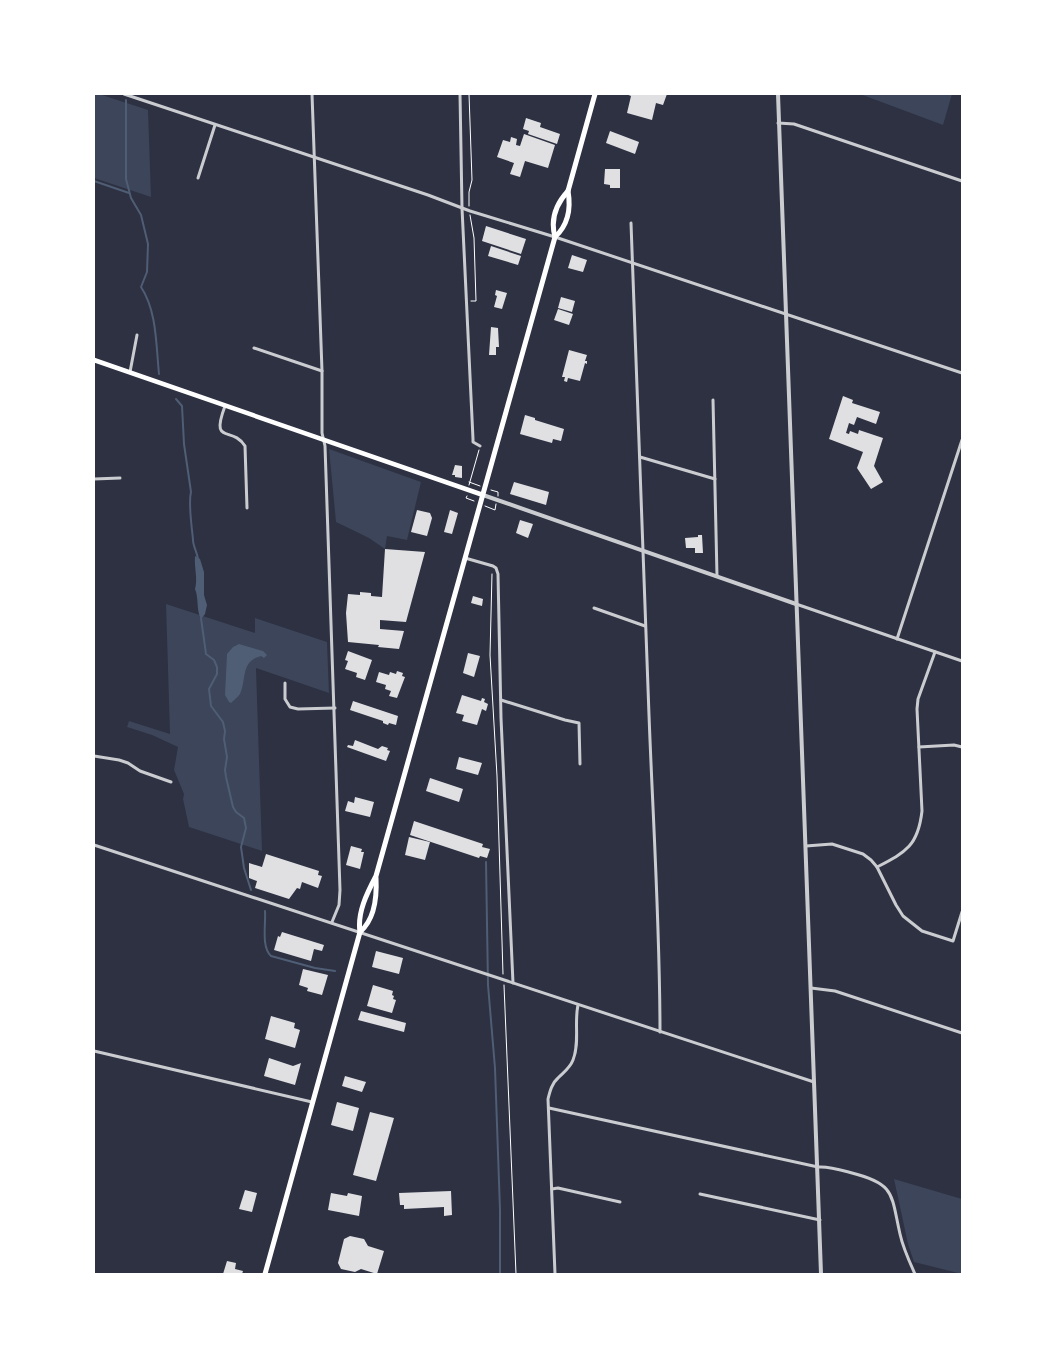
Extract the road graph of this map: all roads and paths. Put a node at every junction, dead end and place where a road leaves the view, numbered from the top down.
1 (124, 94) edge
2 (312, 94) edge
3 (460, 94) edge
4 (469, 94) edge
5 (595, 94) edge
6 (778, 94) edge
7 (778, 123) junction
8 (215, 125) junction
9 (314, 157) junction
10 (198, 178) dead end
11 (962, 180) edge
12 (568, 191) junction
13 (469, 204) dead end
14 (462, 208) junction
15 (470, 219) dead end
16 (631, 223) dead end
17 (555, 236) junction
18 (632, 263) junction
19 (466, 302) junction
20 (786, 313) junction
21 (137, 335) dead end
22 (254, 348) dead end
23 (94, 360) edge
24 (322, 371) junction
25 (130, 373) junction
26 (962, 373) edge
27 (713, 400) dead end
28 (225, 406) junction
29 (324, 440) junction
30 (962, 440) edge
31 (480, 446) joint
32 (640, 457) junction
33 (120, 478) dead end
34 (94, 479) edge
35 (715, 479) junction
36 (469, 482) dead end
37 (483, 496) junction
38 (247, 508) dead end
39 (642, 550) junction
40 (465, 558) junction
41 (490, 570) dead end
42 (717, 576) junction
43 (796, 604) junction
44 (594, 608) dead end
45 (645, 626) junction
46 (896, 639) junction
47 (936, 652) junction
48 (962, 661) edge
49 (285, 683) dead end
50 (501, 700) junction
51 (335, 708) junction
52 (919, 747) junction
53 (962, 747) edge
54 (94, 756) edge
55 (580, 764) dead end
56 (171, 782) dead end
57 (94, 845) edge
58 (806, 846) junction
59 (877, 867) junction
60 (376, 876) junction
61 (962, 912) edge
62 (332, 922) junction
63 (360, 932) junction
64 (503, 975) dead end
65 (513, 983) junction
66 (504, 987) dead end
67 (811, 988) junction
68 (578, 1005) junction
69 (660, 1032) junction
70 (962, 1033) edge
71 (94, 1051) edge
72 (814, 1082) junction
73 (313, 1102) junction
74 (549, 1108) junction
75 (818, 1167) junction
76 (552, 1188) junction
77 (700, 1194) dead end
78 (620, 1202) dead end
79 (820, 1220) junction
80 (265, 1274) edge
81 (516, 1274) edge
82 (555, 1274) edge
83 (821, 1274) edge
84 (915, 1274) edge

1 - 8 street
2 - 9 street
3 - 14 street
4 - 13 path
5 - 12 main road
6 - 7 street
7 - 11 street
7 - 20 street
8 - 9 street
8 - 10 street
9 - 14 street
9 - 24 street
12 - 17 main road
12 - 17 main road
14 - 17 street
14 - 19 street
15 - 19 path
16 - 18 street
17 - 18 street
17 - 37 main road
18 - 20 street
18 - 32 street
19 - 31 street
20 - 26 street
20 - 43 street
21 - 25 street
22 - 24 street
23 - 25 main road
24 - 29 street
25 - 28 main road
27 - 35 street
28 - 29 main road
28 - 38 street
29 - 37 main road
29 - 51 street
30 - 46 street
31 - 36 path
32 - 35 street
32 - 39 street
33 - 34 street
35 - 42 street
37 - 39 street
37 - 40 main road
39 - 42 street
39 - 45 street
40 - 50 street
40 - 60 main road
41 - 64 path
42 - 43 street
43 - 46 street
43 - 58 street
44 - 45 street
45 - 69 street
46 - 47 street
47 - 48 street
47 - 52 street
49 - 51 street
50 - 55 street
50 - 65 street
51 - 62 street
52 - 53 street
52 - 59 street
54 - 56 street
57 - 62 street
58 - 59 street
58 - 67 street
59 - 61 street
60 - 63 main road
60 - 63 main road
62 - 63 street
63 - 65 street
63 - 73 main road
65 - 68 street
66 - 81 path
67 - 70 street
67 - 72 street
68 - 69 street
68 - 74 street
69 - 72 street
71 - 73 street
72 - 75 street
73 - 80 main road
74 - 75 street
74 - 76 street
75 - 79 street
75 - 84 street
76 - 78 street
76 - 82 street
77 - 79 street
79 - 83 street

